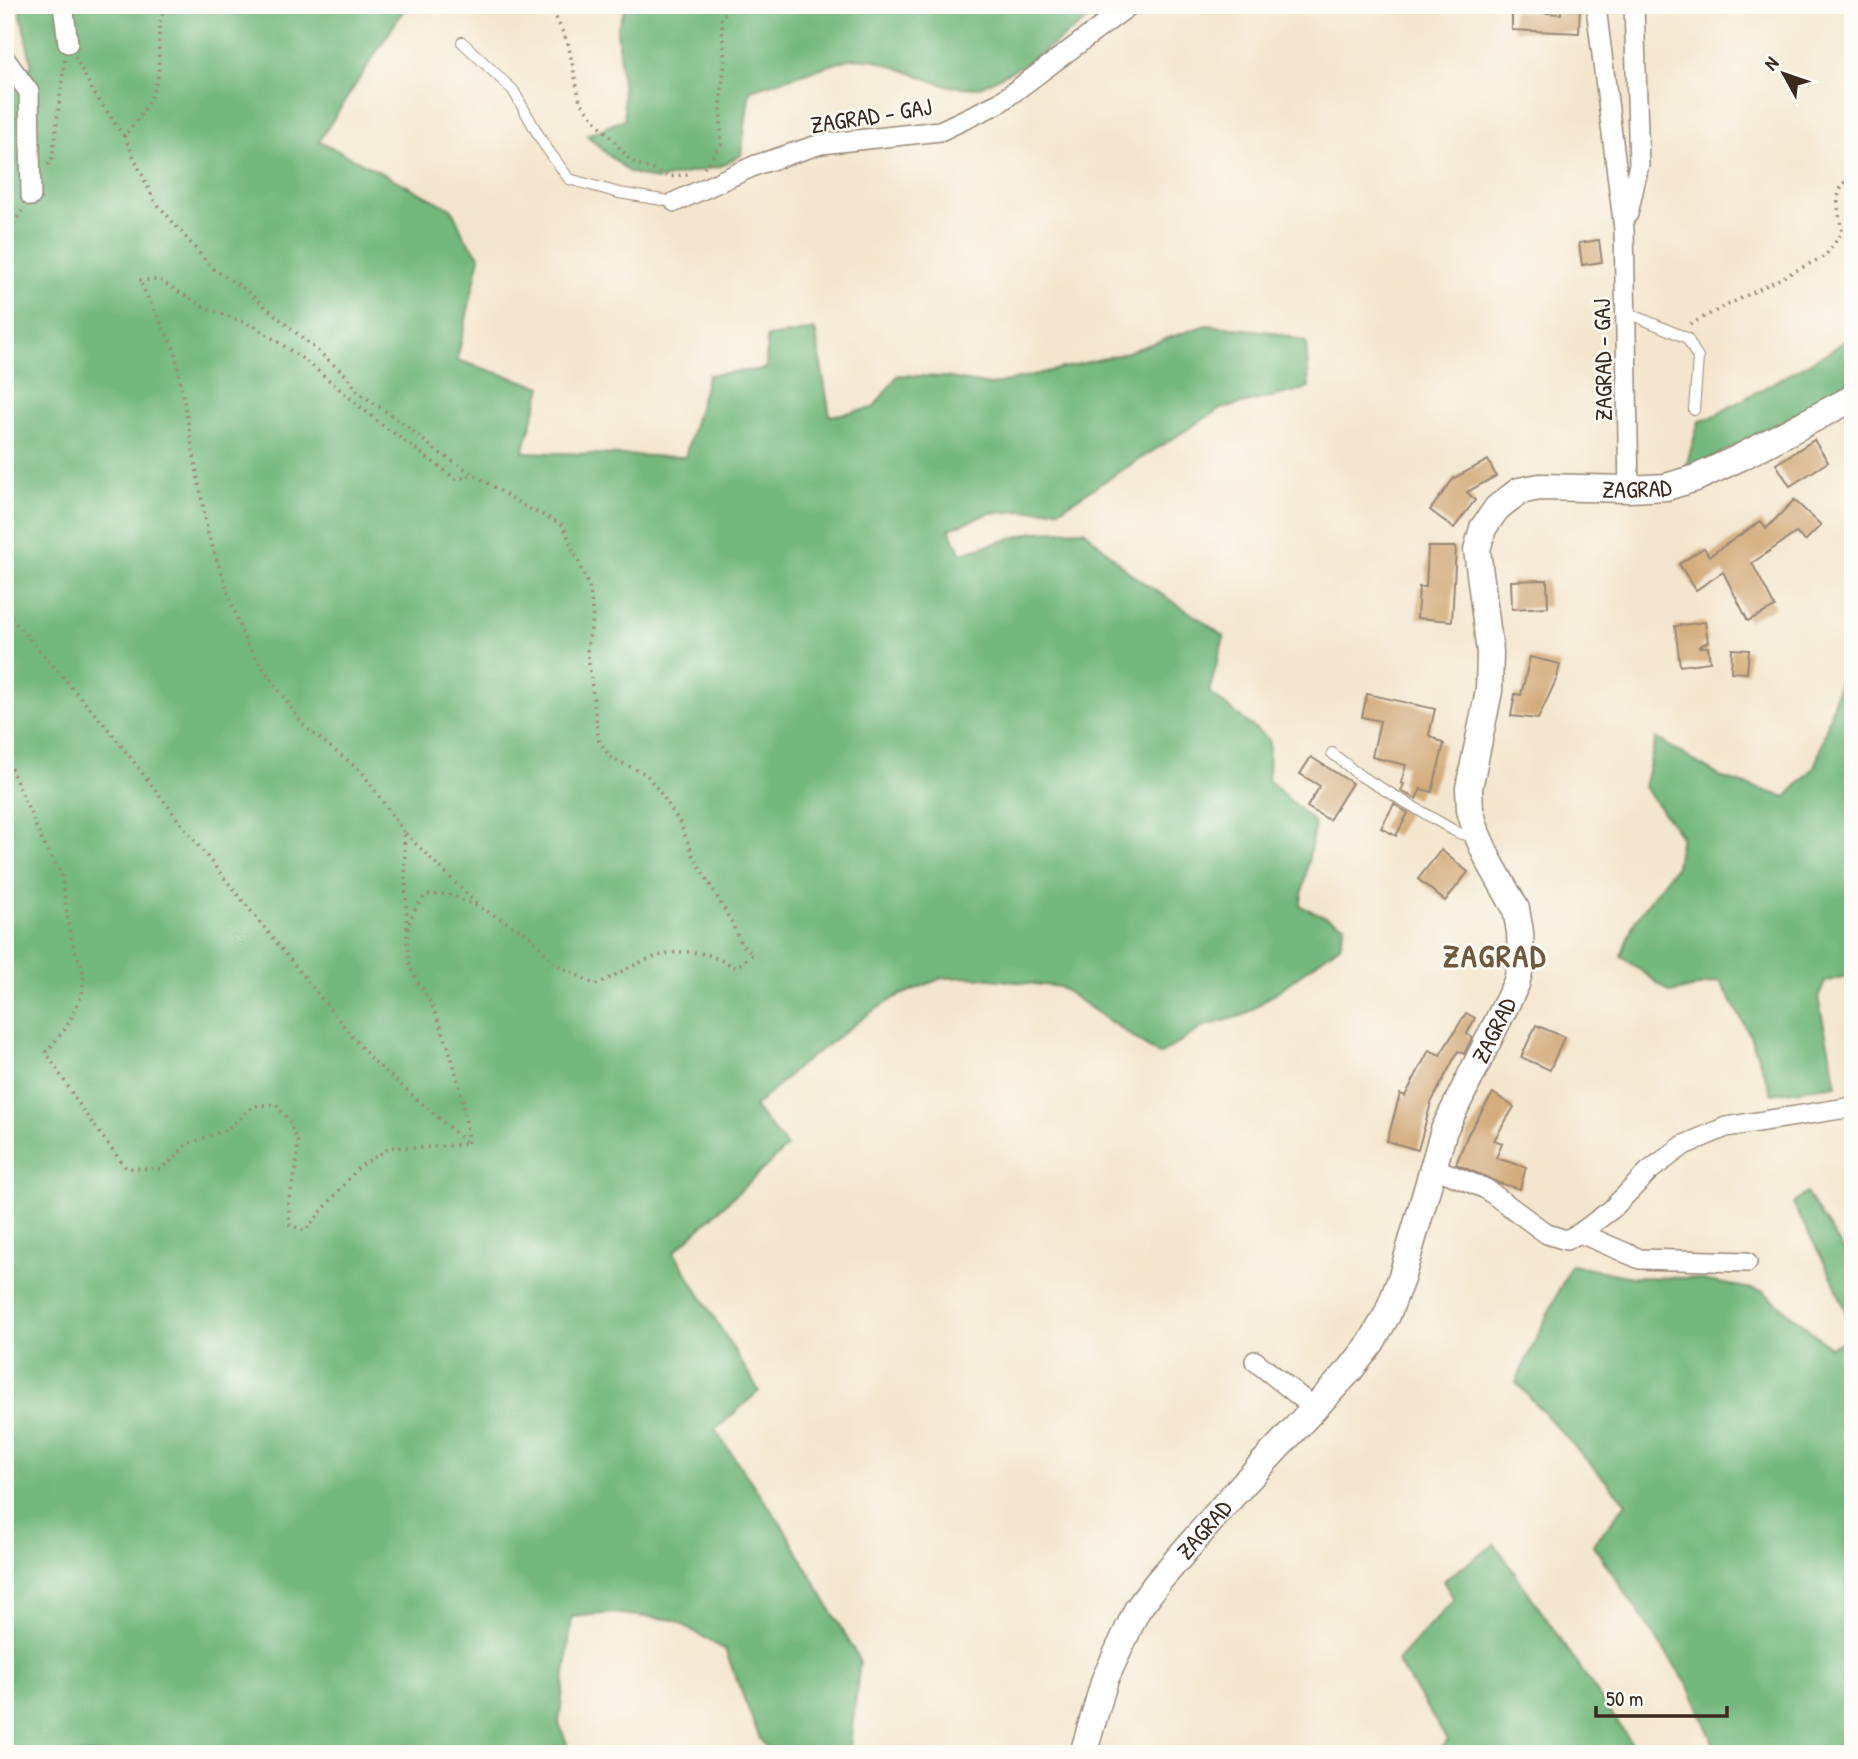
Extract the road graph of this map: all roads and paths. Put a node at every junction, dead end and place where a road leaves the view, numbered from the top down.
1 (63, 5) edge
2 (166, 5) edge
3 (550, 5) edge
4 (741, 5) edge
5 (1130, 5) edge
6 (1598, 5) edge
7 (1634, 5) edge
8 (461, 42) dead end
9 (68, 43) joint
10 (5, 59) edge
11 (124, 136) junction
12 (700, 173) dead end
13 (1853, 173) edge
14 (690, 174) dead end
15 (31, 196) dead end
16 (676, 202) joint
17 (1624, 229) junction
18 (1626, 312) junction
19 (1676, 333) junction
20 (1853, 398) edge
21 (1695, 410) dead end
22 (476, 475) junction
23 (1629, 489) junction
24 (5, 617) edge
25 (1332, 753) dead end
26 (5, 755) edge
27 (404, 832) junction
28 (1478, 836) junction
29 (483, 909) junction
30 (407, 934) junction
31 (1853, 1107) edge
32 (468, 1144) junction
33 (1432, 1167) junction
34 (1580, 1233) junction
35 (1746, 1262) dead end
36 (1255, 1361) dead end
37 (1313, 1407) junction
38 (1083, 1754) edge

1 - 9 street
2 - 11 path
3 - 14 path
4 - 12 path
5 - 16 street, ZAGRAD - GAJ
6 - 17 street, ZAGRAD - GAJ
7 - 17 street, ZAGRAD - GAJ
8 - 16 lane
9 - 11 path
10 - 15 street
11 - 22 path
13 - 19 path
17 - 18 street, ZAGRAD - GAJ
18 - 19 lane
18 - 23 street, ZAGRAD - GAJ
19 - 21 lane
20 - 23 main road, ZAGRAD
22 - 27 path
22 - 29 path
23 - 28 main road, ZAGRAD
24 - 32 path
25 - 28 lane
26 - 32 path
27 - 29 path
27 - 30 path
28 - 33 main road, ZAGRAD
29 - 30 path
30 - 32 path
31 - 34 street
33 - 34 street
33 - 37 main road, ZAGRAD
34 - 35 street
36 - 37 street
37 - 38 main road, ZAGRAD

